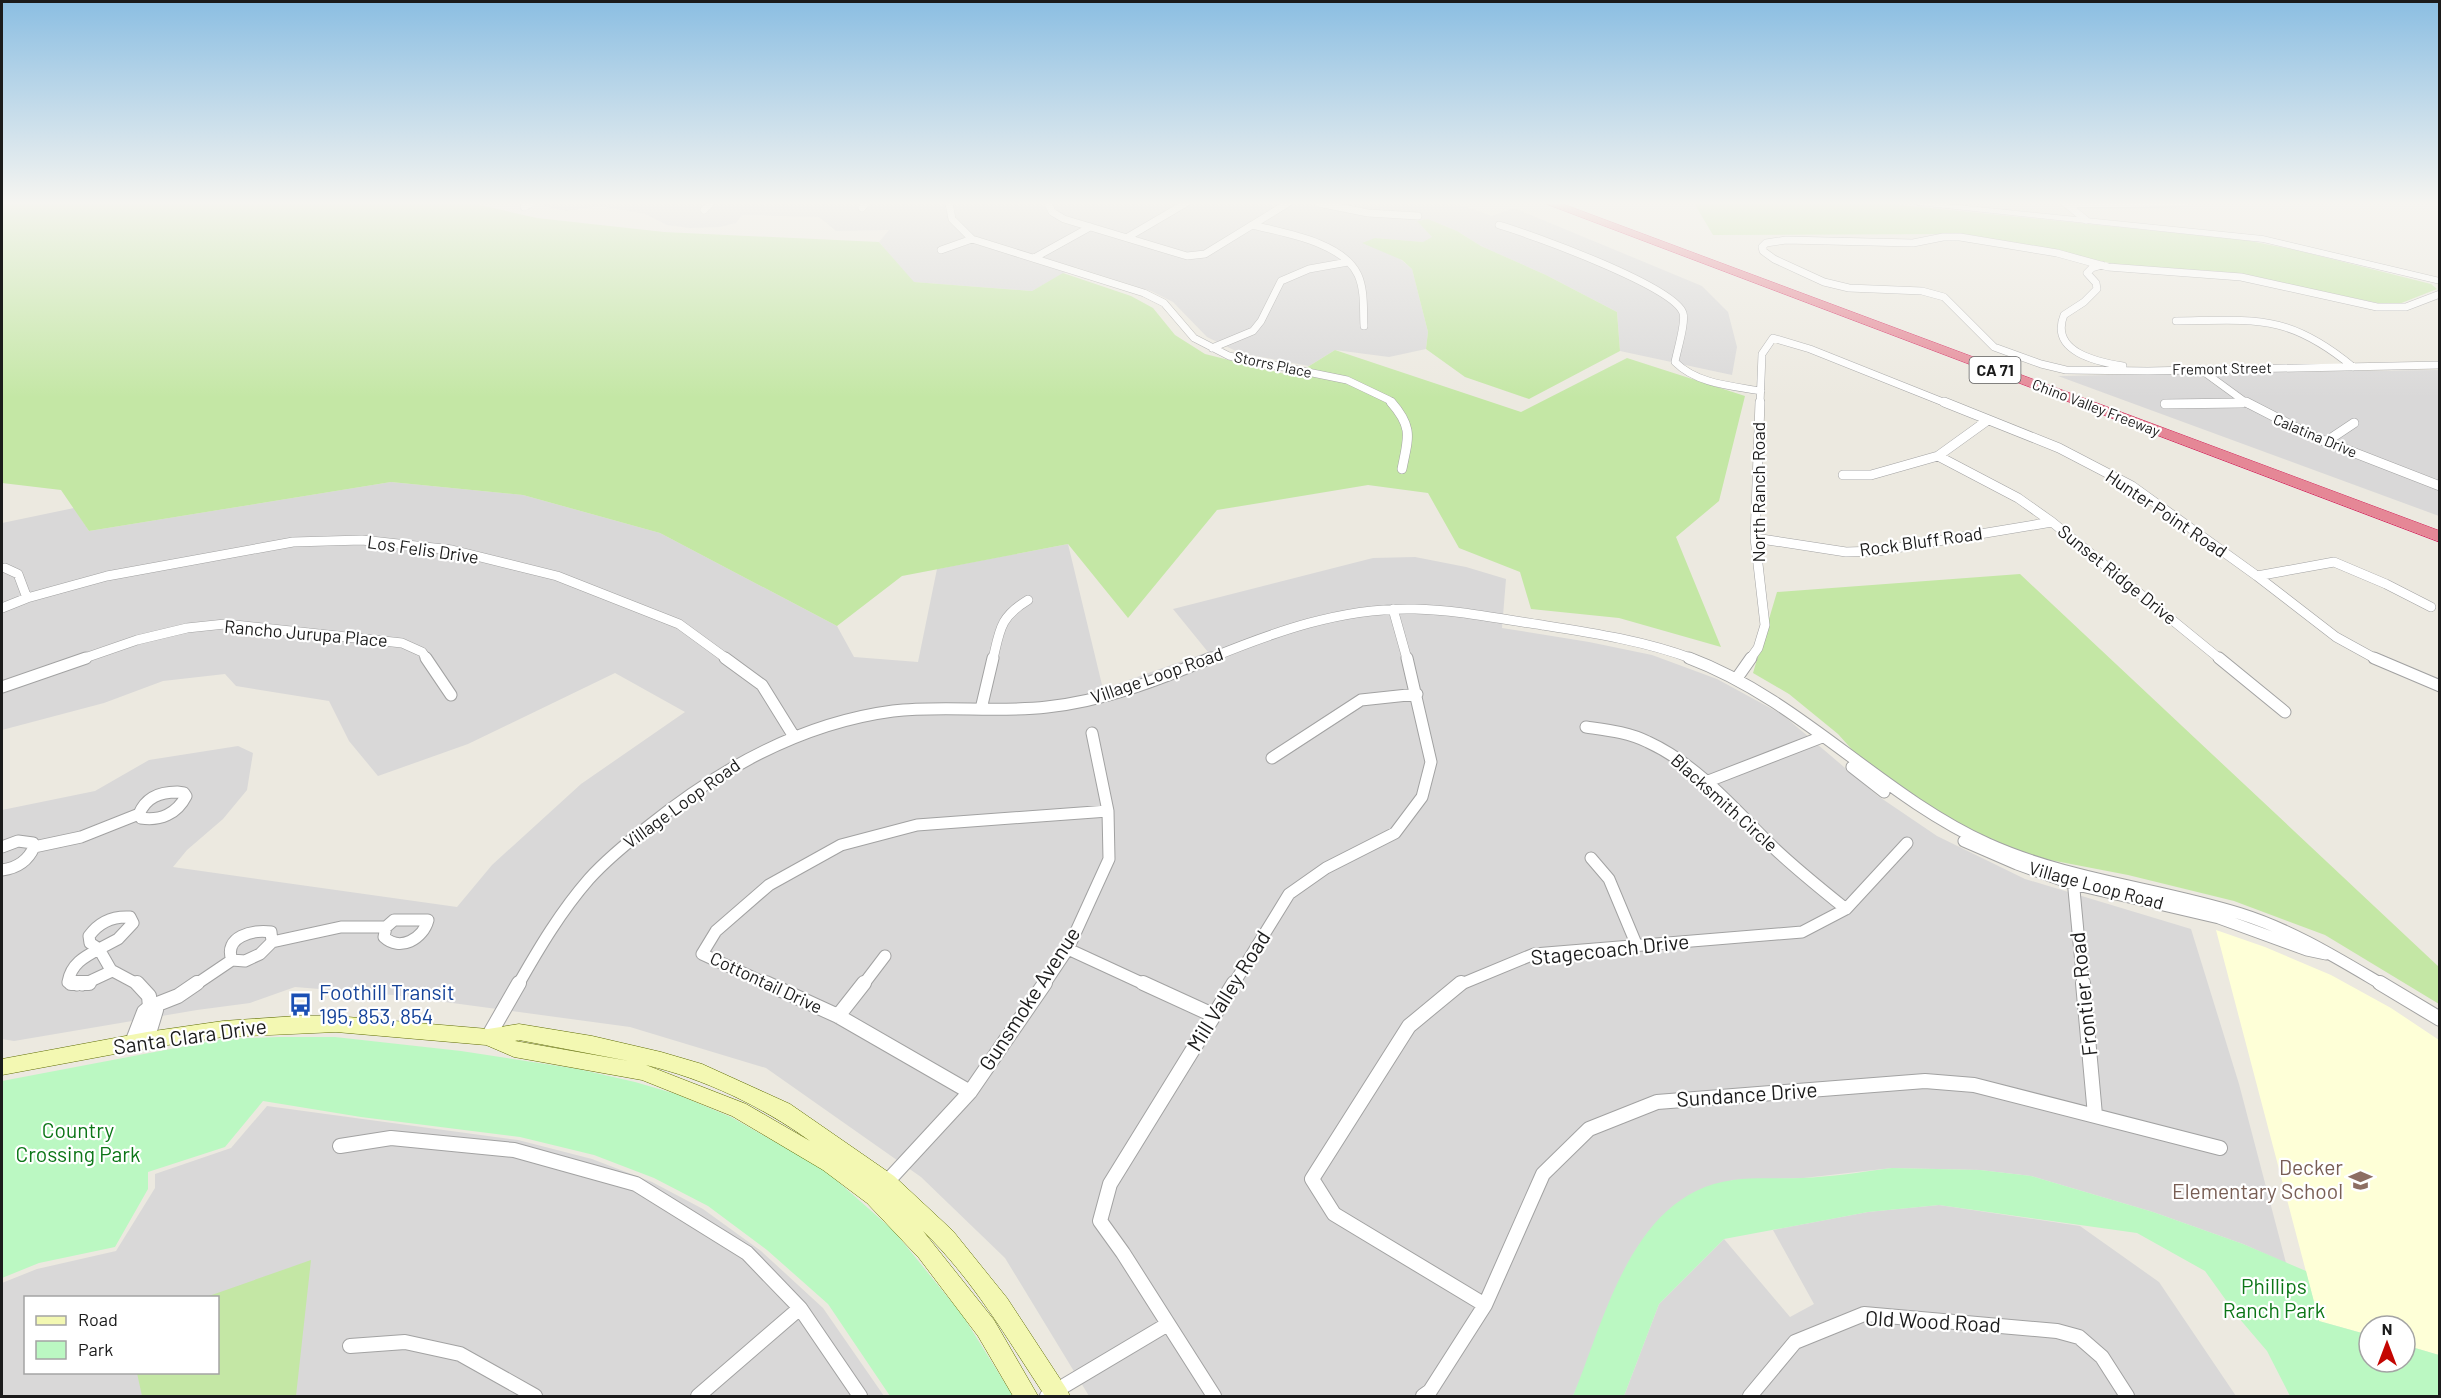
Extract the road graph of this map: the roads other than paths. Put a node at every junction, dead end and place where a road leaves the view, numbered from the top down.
1 (1066, 268) edge
2 (1312, 268) edge
3 (1354, 268) edge
4 (1610, 268) edge
5 (1724, 268) edge
6 (1747, 268) edge
7 (1794, 268) edge
8 (2092, 268) edge
9 (2140, 268) edge
10 (2386, 268) edge
11 (2439, 281) edge
12 (2439, 294) edge
13 (2176, 321) dead end
14 (1364, 326) dead end
15 (1773, 338) joint
16 (1212, 348) junction
17 (2439, 365) edge
18 (2353, 367) junction
19 (2200, 369) junction
20 (2148, 371) junction
21 (1761, 391) junction
22 (2242, 402) junction
23 (2165, 404) dead end
24 (1988, 420) junction
25 (2354, 423) dead end
26 (2327, 441) junction
27 (1938, 456) junction
28 (1402, 469) dead end
29 (1843, 475) dead end
30 (2439, 486) edge
31 (2052, 522) junction
32 (2439, 524) edge
33 (2439, 537) edge
34 (1755, 538) junction
35 (5, 568) dead end
36 (2257, 576) junction
37 (27, 598) junction
38 (1028, 600) dead end
39 (2431, 607) dead end
40 (2, 608) edge
41 (1393, 609) junction
42 (1737, 678) junction
43 (2439, 686) edge
44 (2, 687) edge
45 (1417, 694) junction
46 (451, 695) dead end
47 (981, 709) junction
48 (2285, 712) dead end
49 (1586, 727) dead end
50 (1092, 733) dead end
51 (793, 735) junction
52 (1822, 737) junction
53 (1272, 758) dead end
54 (1706, 782) junction
55 (1108, 812) junction
56 (139, 814) dead end
57 (1907, 843) dead end
58 (2, 847) edge
59 (34, 847) junction
60 (1591, 858) dead end
61 (2, 870) edge
62 (2073, 878) junction
63 (1846, 909) junction
64 (386, 927) dead end
65 (272, 942) junction
66 (1637, 946) junction
67 (1068, 949) junction
68 (885, 956) dead end
69 (232, 960) junction
70 (112, 971) junction
71 (150, 1007) junction
72 (1213, 1015) junction
73 (838, 1016) junction
74 (2439, 1019) edge
75 (488, 1037) junction
76 (140, 1042) junction
77 (2, 1067) edge
78 (970, 1092) junction
79 (2095, 1115) junction
80 (340, 1146) dead end
81 (2220, 1148) dead end
82 (880, 1190) junction
83 (1485, 1305) junction
84 (800, 1308) junction
85 (1168, 1324) junction
86 (350, 1346) dead end
87 (1054, 1395) edge
88 (535, 1396) edge
89 (698, 1396) edge
90 (860, 1396) edge
91 (1026, 1396) edge
92 (1214, 1396) edge
93 (1423, 1396) edge
94 (1750, 1396) edge
95 (2127, 1396) edge

1 - 16 street, Storrs Place
2 - 16 street
3 - 14 street
4 - 21 street
5 - 33 highway, Chino Valley Freeway / CA 71
6 - 32 highway, Chino Valley Freeway / CA 71
7 - 20 street, Fremont Street
8 - 20 street
9 - 12 street
10 - 11 street
13 - 18 street
15 - 21 street, North Ranch Road
15 - 24 street, Hunter Point Road
16 - 28 street, Storrs Place
17 - 18 street, Fremont Street
18 - 19 street, Fremont Street
19 - 20 street, Fremont Street
19 - 22 street, Calatina Drive
21 - 34 street, North Ranch Road
22 - 23 street
22 - 26 street, Calatina Drive
24 - 27 street
24 - 36 street, Hunter Point Road
25 - 26 street
26 - 30 street, Calatina Drive
27 - 29 street
27 - 31 street, Sunset Ridge Drive
31 - 34 street, Rock Bluff Road
31 - 48 street, Sunset Ridge Drive
34 - 42 street, North Ranch Road
35 - 37 street
36 - 39 street
36 - 43 street, Hunter Point Road
37 - 40 street, Los Felis Drive
37 - 51 street, Los Felis Drive
38 - 47 street
41 - 42 street, Village Loop Road
41 - 45 street, Mill Valley Road
41 - 47 street, Village Loop Road
42 - 52 street, Village Loop Road
44 - 46 street, Rancho Jurupa Place
45 - 53 street
45 - 72 street, Mill Valley Road
47 - 51 street, Village Loop Road
49 - 54 street, Blacksmith Circle
50 - 55 street, Gunsmoke Avenue
51 - 75 street, Village Loop Road
52 - 54 street
52 - 62 street, Village Loop Road
54 - 63 street, Blacksmith Circle
55 - 67 street, Gunsmoke Avenue
55 - 73 street, Cottontail Drive
56 - 59 street
57 - 63 street, Stagecoach Drive
58 - 59 street
59 - 61 street
60 - 66 street
62 - 74 street, Village Loop Road
62 - 79 street, Frontier Road
63 - 66 street, Stagecoach Drive
64 - 65 street
65 - 69 street
65 - 69 street
66 - 83 street, Stagecoach Drive
67 - 72 street
67 - 78 street, Gunsmoke Avenue
68 - 73 street
69 - 71 street
70 - 70 street
70 - 71 street
71 - 76 street
72 - 85 street, Mill Valley Road
73 - 78 street, Cottontail Drive
75 - 76 main road, Santa Clara Drive
75 - 82 main road
76 - 77 main road, Santa Clara Drive
78 - 82 street, Gunsmoke Avenue
79 - 81 street, Sundance Drive
79 - 83 street, Sundance Drive
80 - 84 street
82 - 87 main road
82 - 91 main road
83 - 93 street, Sundance Drive
84 - 89 street
84 - 90 street
85 - 87 street
85 - 92 street, Mill Valley Road
86 - 88 street
94 - 95 street, Old Wood Road

